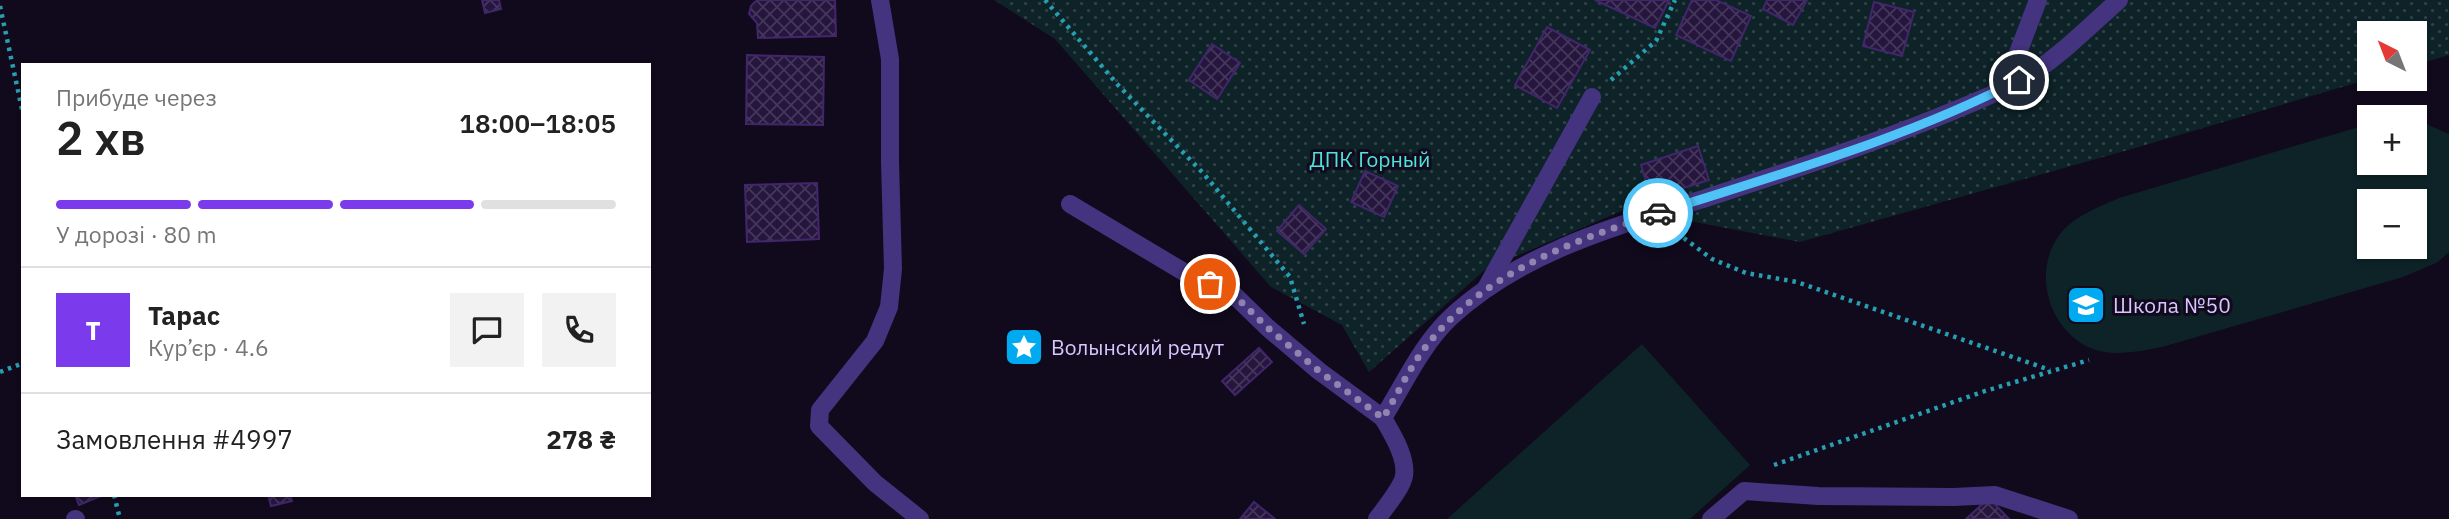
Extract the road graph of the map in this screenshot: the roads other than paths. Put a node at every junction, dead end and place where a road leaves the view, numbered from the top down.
1 (880, 0) edge
2 (2038, 0) edge
3 (2119, 0) edge
4 (2005, 87) junction
5 (1592, 97) road end
6 (1070, 204) dead end
7 (1486, 288) junction
8 (1383, 418) junction
9 (920, 519) edge
10 (1377, 519) edge
11 (1711, 519) edge
12 (2069, 519) edge

1 - 9 street
2 - 4 street
3 - 4 street
4 - 7 street
5 - 7 street
6 - 8 street
7 - 8 street
8 - 10 street
11 - 12 street

